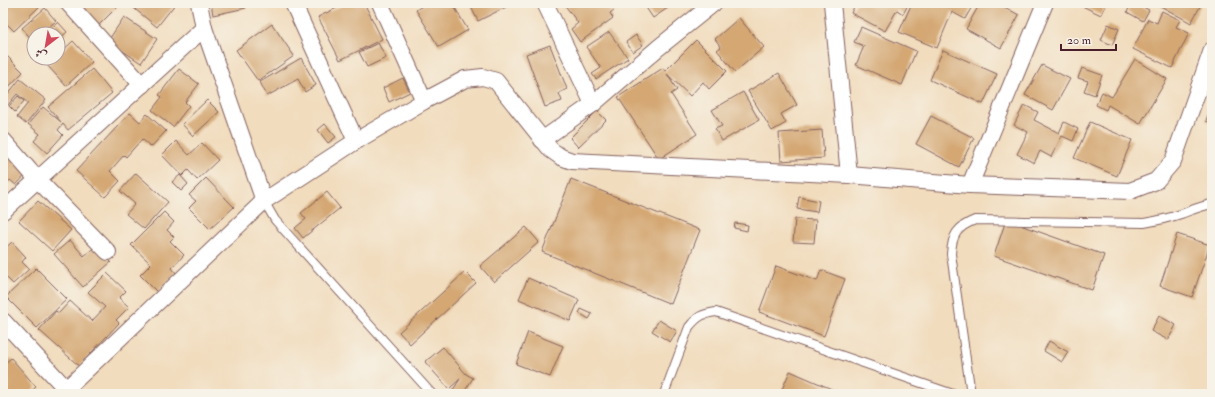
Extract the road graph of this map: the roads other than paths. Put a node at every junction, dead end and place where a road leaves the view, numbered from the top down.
1 (68, 3) edge
2 (199, 3) edge
3 (293, 3) edge
4 (380, 3) edge
5 (545, 3) edge
6 (832, 3) edge
7 (1041, 4) edge
8 (708, 5) edge
9 (204, 28) junction
10 (1212, 50) edge
11 (142, 85) junction
12 (424, 101) junction
13 (592, 104) junction
14 (3, 140) edge
15 (542, 140) junction
16 (356, 141) junction
17 (849, 175) junction
18 (37, 179) junction
19 (970, 185) junction
20 (264, 201) junction
21 (1212, 204) edge
22 (3, 211) edge
23 (108, 252) dead end
24 (3, 321) edge
25 (66, 392) edge
26 (432, 394) edge
27 (664, 394) edge
28 (953, 394) edge
29 (971, 394) edge

1 - 11 street
2 - 9 street
3 - 16 street
4 - 12 street
5 - 13 street
6 - 17 street
7 - 19 street
8 - 13 street
9 - 11 street
9 - 20 street
10 - 19 street
11 - 18 street
12 - 15 street
12 - 16 street
13 - 15 street
14 - 18 street
15 - 17 street
16 - 20 street
17 - 19 street
18 - 22 street
18 - 23 street
20 - 25 street
20 - 26 lane
21 - 29 lane
24 - 25 street
27 - 28 lane

